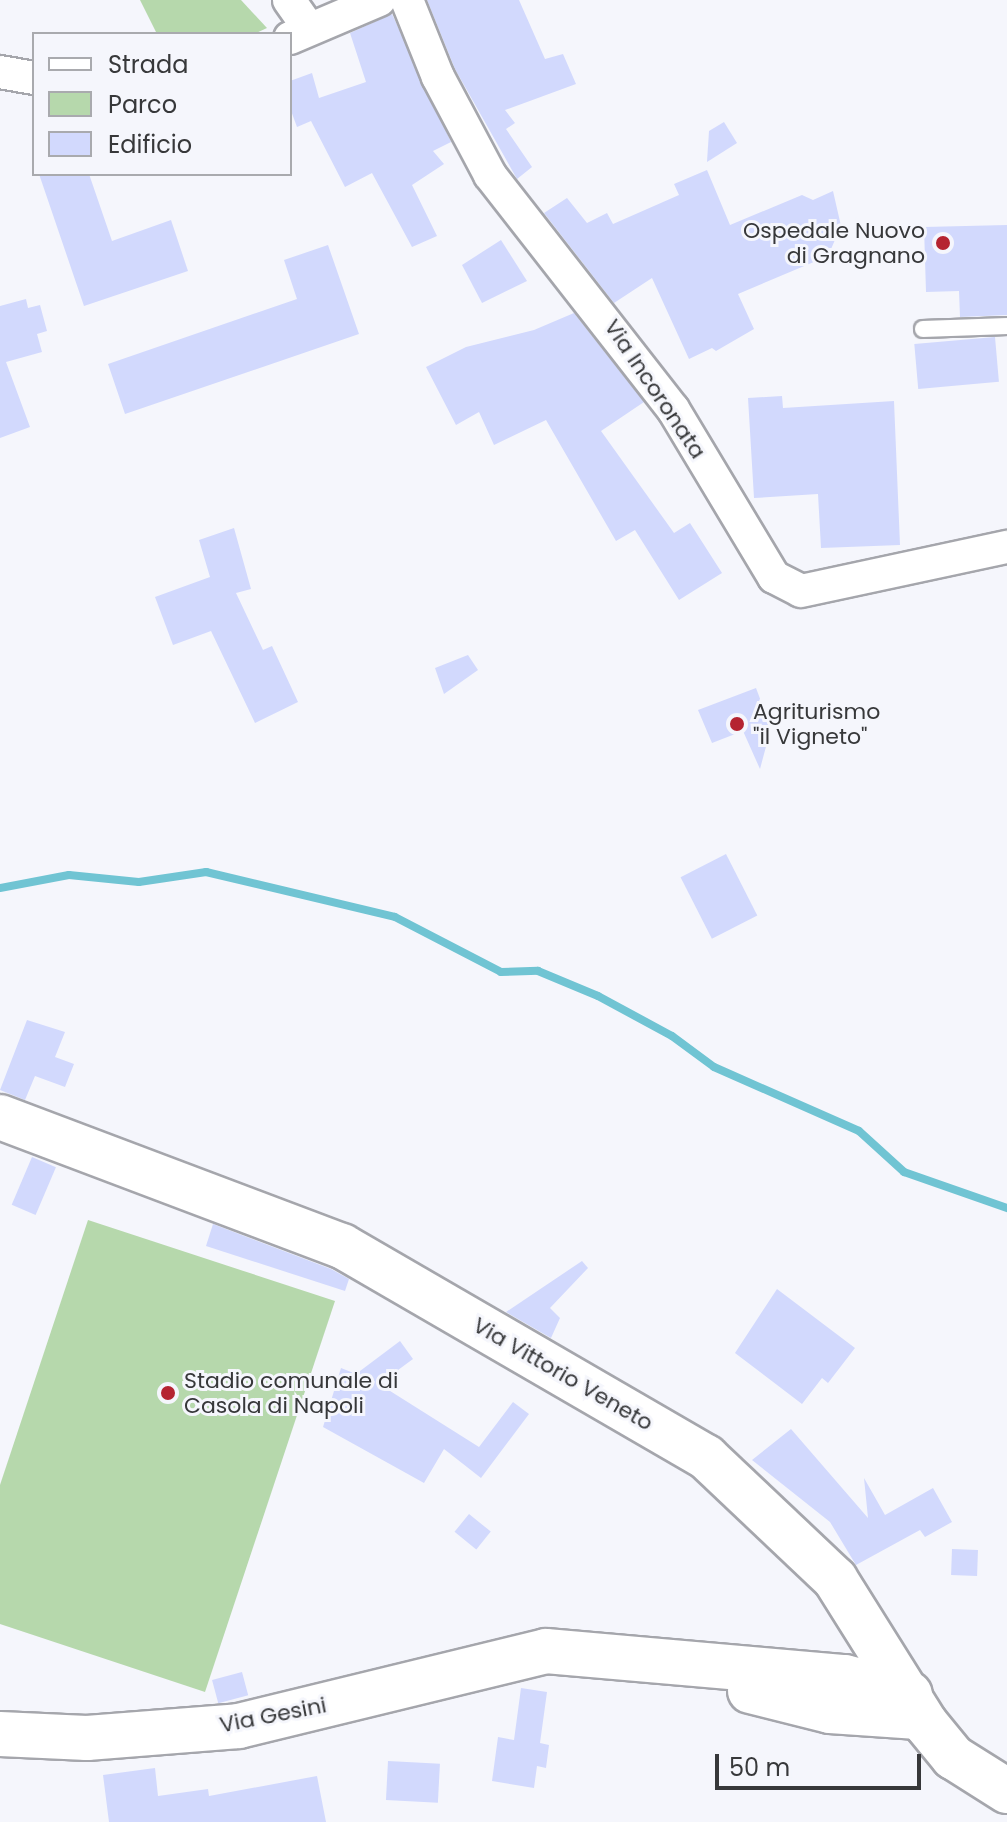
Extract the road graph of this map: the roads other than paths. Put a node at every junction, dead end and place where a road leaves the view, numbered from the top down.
1 (289, 0) edge
2 (379, 0) edge
3 (407, 0) edge
4 (300, 33) edge
5 (0, 72) edge
6 (32, 78) edge
7 (1007, 326) edge
8 (923, 329) dead end
9 (1007, 547) edge
10 (0, 1117) edge
11 (493, 1661) junction
12 (916, 1706) junction
13 (830, 1711) junction
14 (0, 1734) edge
15 (953, 1757) junction
16 (1007, 1791) edge

1 - 4 street
2 - 4 street
3 - 9 street, Via Incoronata
5 - 6 street
7 - 8 lane
10 - 12 street, Via Vittorio Veneto
11 - 12 street, Via Gesini
11 - 13 street
11 - 14 street, Via Gesini
12 - 13 street
12 - 15 street, Via Vittorio Veneto
13 - 15 street
15 - 16 street, Via Vittorio Veneto

